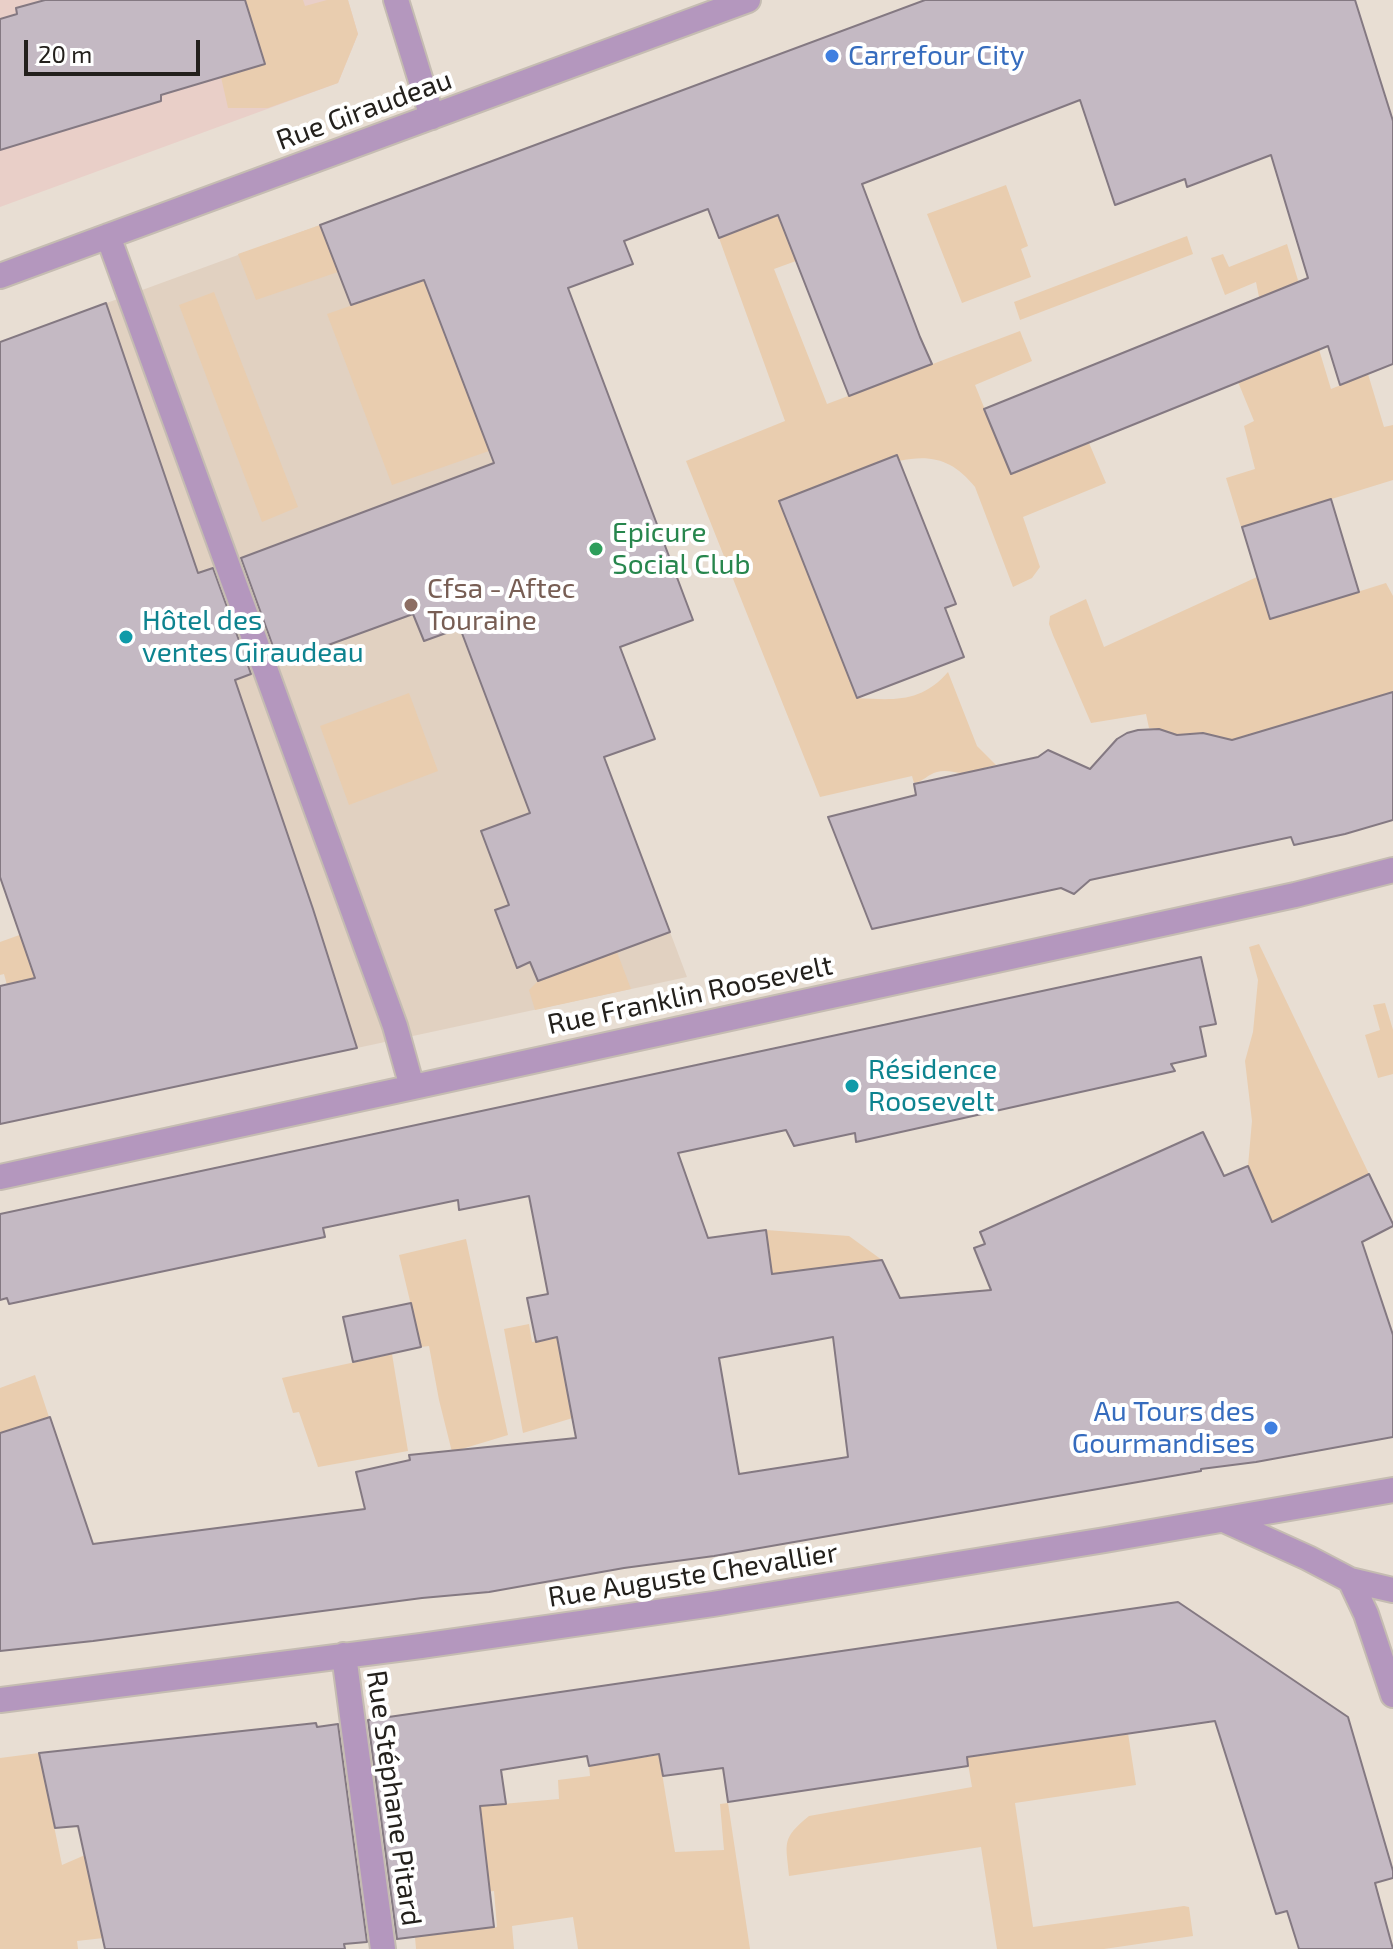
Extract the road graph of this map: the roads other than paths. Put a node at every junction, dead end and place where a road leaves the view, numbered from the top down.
1 (396, 0) edge
2 (748, 0) edge
3 (432, 117) junction
4 (108, 236) junction
5 (0, 276) edge
6 (1393, 870) edge
7 (412, 1087) junction
8 (0, 1177) edge
9 (1393, 1490) edge
10 (1224, 1520) junction
11 (1350, 1580) junction
12 (1393, 1590) edge
13 (344, 1655) junction
14 (1393, 1695) edge
15 (0, 1700) edge
16 (383, 1949) edge

1 - 3 street
2 - 3 street, Rue Giraudeau
3 - 4 street, Rue Giraudeau
4 - 5 street, Rue Giraudeau
4 - 7 street
6 - 7 street, Rue Franklin Roosevelt
7 - 8 street, Rue Franklin Roosevelt
9 - 10 street, Rue Auguste Chevallier
10 - 11 street
10 - 13 street, Rue Auguste Chevallier
11 - 12 street
11 - 14 street
13 - 15 street, Rue Auguste Chevallier
13 - 16 street, Rue Stéphane Pitard

